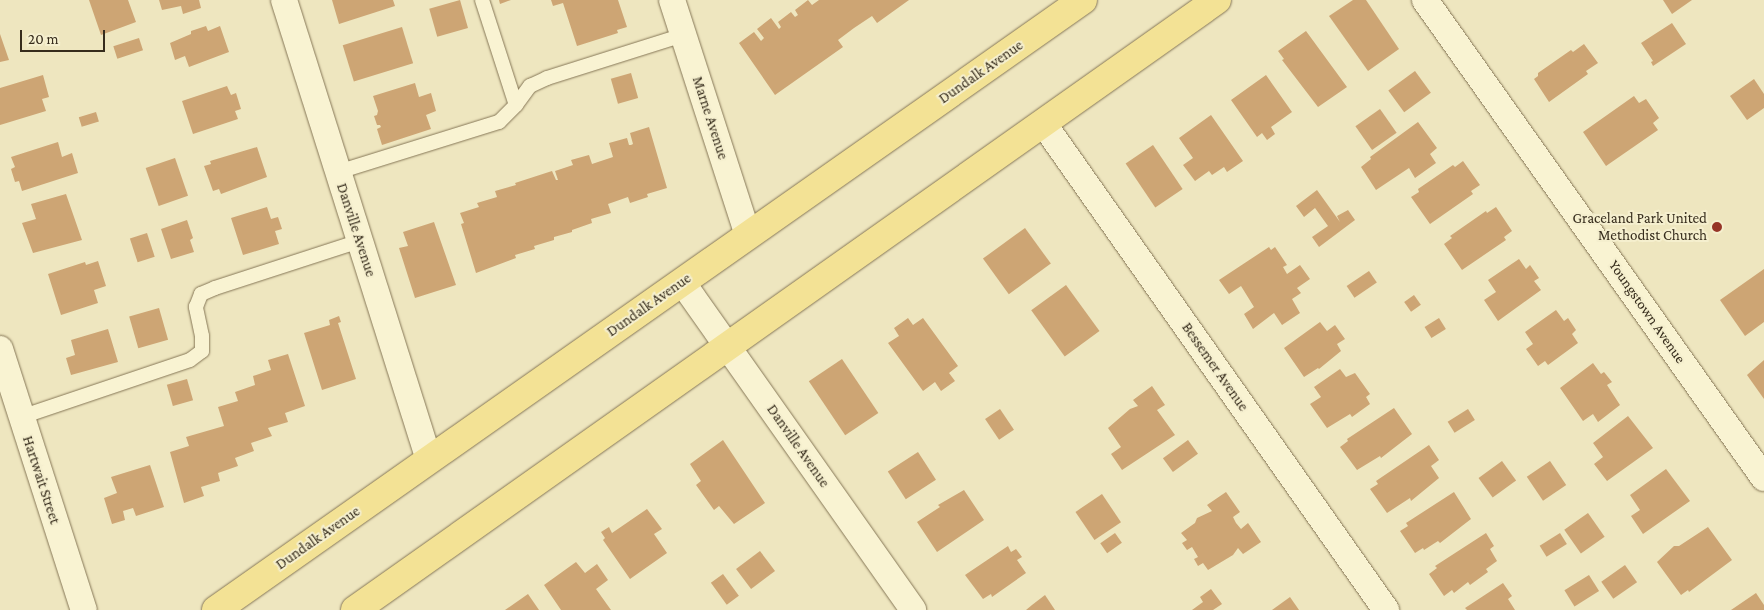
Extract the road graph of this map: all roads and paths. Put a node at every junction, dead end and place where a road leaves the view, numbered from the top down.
1 (284, 0) edge
2 (482, 0) edge
3 (672, 0) edge
4 (1217, 0) edge
5 (1425, 0) edge
6 (1070, 4) edge
7 (683, 35) junction
8 (516, 105) junction
9 (1043, 123) junction
10 (338, 172) junction
11 (748, 235) junction
12 (360, 241) junction
13 (682, 282) junction
14 (728, 346) junction
15 (0, 349) edge
16 (4, 380) edge
17 (21, 417) junction
18 (429, 460) junction
19 (1764, 478) edge
20 (84, 610) edge
21 (216, 610) edge
22 (355, 610) edge
23 (913, 610) edge
24 (1386, 610) edge

1 - 10 street, Danville Avenue
2 - 8 lane
3 - 7 street, Marne Avenue
4 - 9 main road
5 - 19 street, Youngstown Avenue
6 - 11 main road, Dundalk Avenue
7 - 8 lane
7 - 11 street, Marne Avenue
8 - 10 lane
9 - 14 main road
9 - 24 street, Bessemer Avenue
10 - 12 street, Danville Avenue
11 - 13 main road, Dundalk Avenue
12 - 17 lane
12 - 18 street, Danville Avenue
13 - 14 street, Danville Avenue
13 - 18 main road, Dundalk Avenue
14 - 22 main road
14 - 23 street, Danville Avenue
15 - 16 street, Hartwait Street
16 - 17 street, Hartwait Street
17 - 20 street, Hartwait Street
18 - 21 main road, Dundalk Avenue

